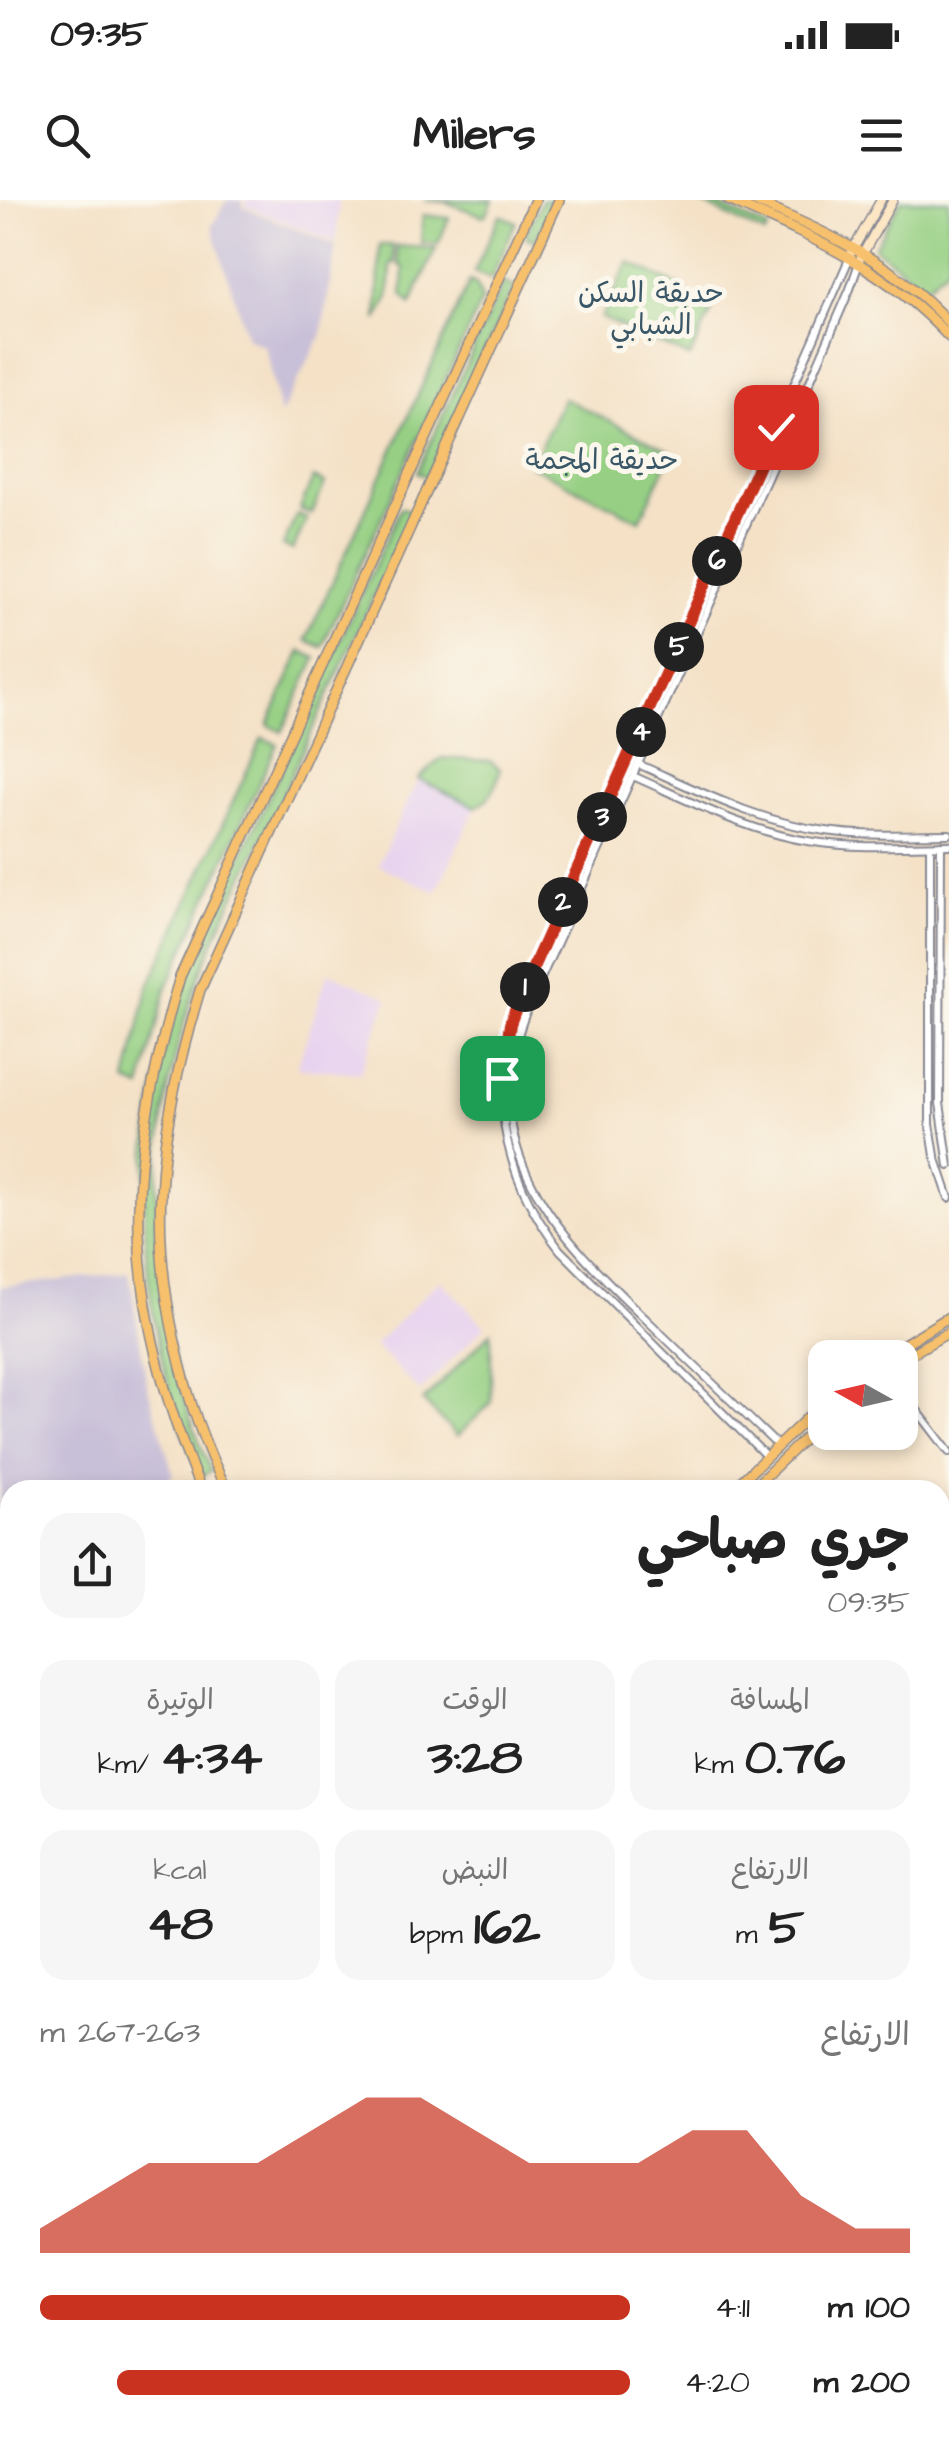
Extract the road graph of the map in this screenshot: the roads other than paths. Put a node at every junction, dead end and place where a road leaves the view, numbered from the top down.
1 (535, 200) edge
2 (559, 200) edge
3 (728, 200) edge
4 (752, 200) edge
5 (881, 200) edge
6 (893, 200) edge
7 (857, 254) junction
8 (949, 323) edge
9 (949, 337) edge
10 (638, 764) junction
11 (633, 776) junction
12 (882, 834) junction
13 (949, 834) edge
14 (945, 845) edge
15 (882, 846) junction
16 (930, 846) junction
17 (555, 920) junction
18 (565, 924) junction
19 (929, 972) junction
20 (939, 972) junction
21 (949, 1166) edge
22 (949, 1196) edge
23 (949, 1318) edge
24 (949, 1332) edge
25 (911, 1340) edge
26 (933, 1340) junction
27 (949, 1344) edge
28 (918, 1349) edge
29 (918, 1412) edge
30 (808, 1418) edge
31 (808, 1436) edge
32 (778, 1446) junction
33 (949, 1452) edge
34 (767, 1457) junction
35 (197, 1480) edge
36 (222, 1480) edge
37 (743, 1480) edge
38 (762, 1480) edge

1 - 35 main road
2 - 36 main road
3 - 7 main road
4 - 7 main road
5 - 7 main road
6 - 7 main road
7 - 8 main road
7 - 9 main road
7 - 10 street
7 - 17 street
10 - 11 street
10 - 12 street
11 - 15 street
11 - 18 street
12 - 13 street
12 - 15 street
14 - 16 street
14 - 20 street
15 - 16 street
16 - 19 street
17 - 18 street
17 - 34 street
18 - 32 street
19 - 20 street
19 - 22 street
20 - 21 street
23 - 25 main road
24 - 26 main road
26 - 27 street
26 - 28 main road
29 - 33 street
30 - 32 main road
31 - 38 main road
32 - 34 main road
34 - 37 main road

